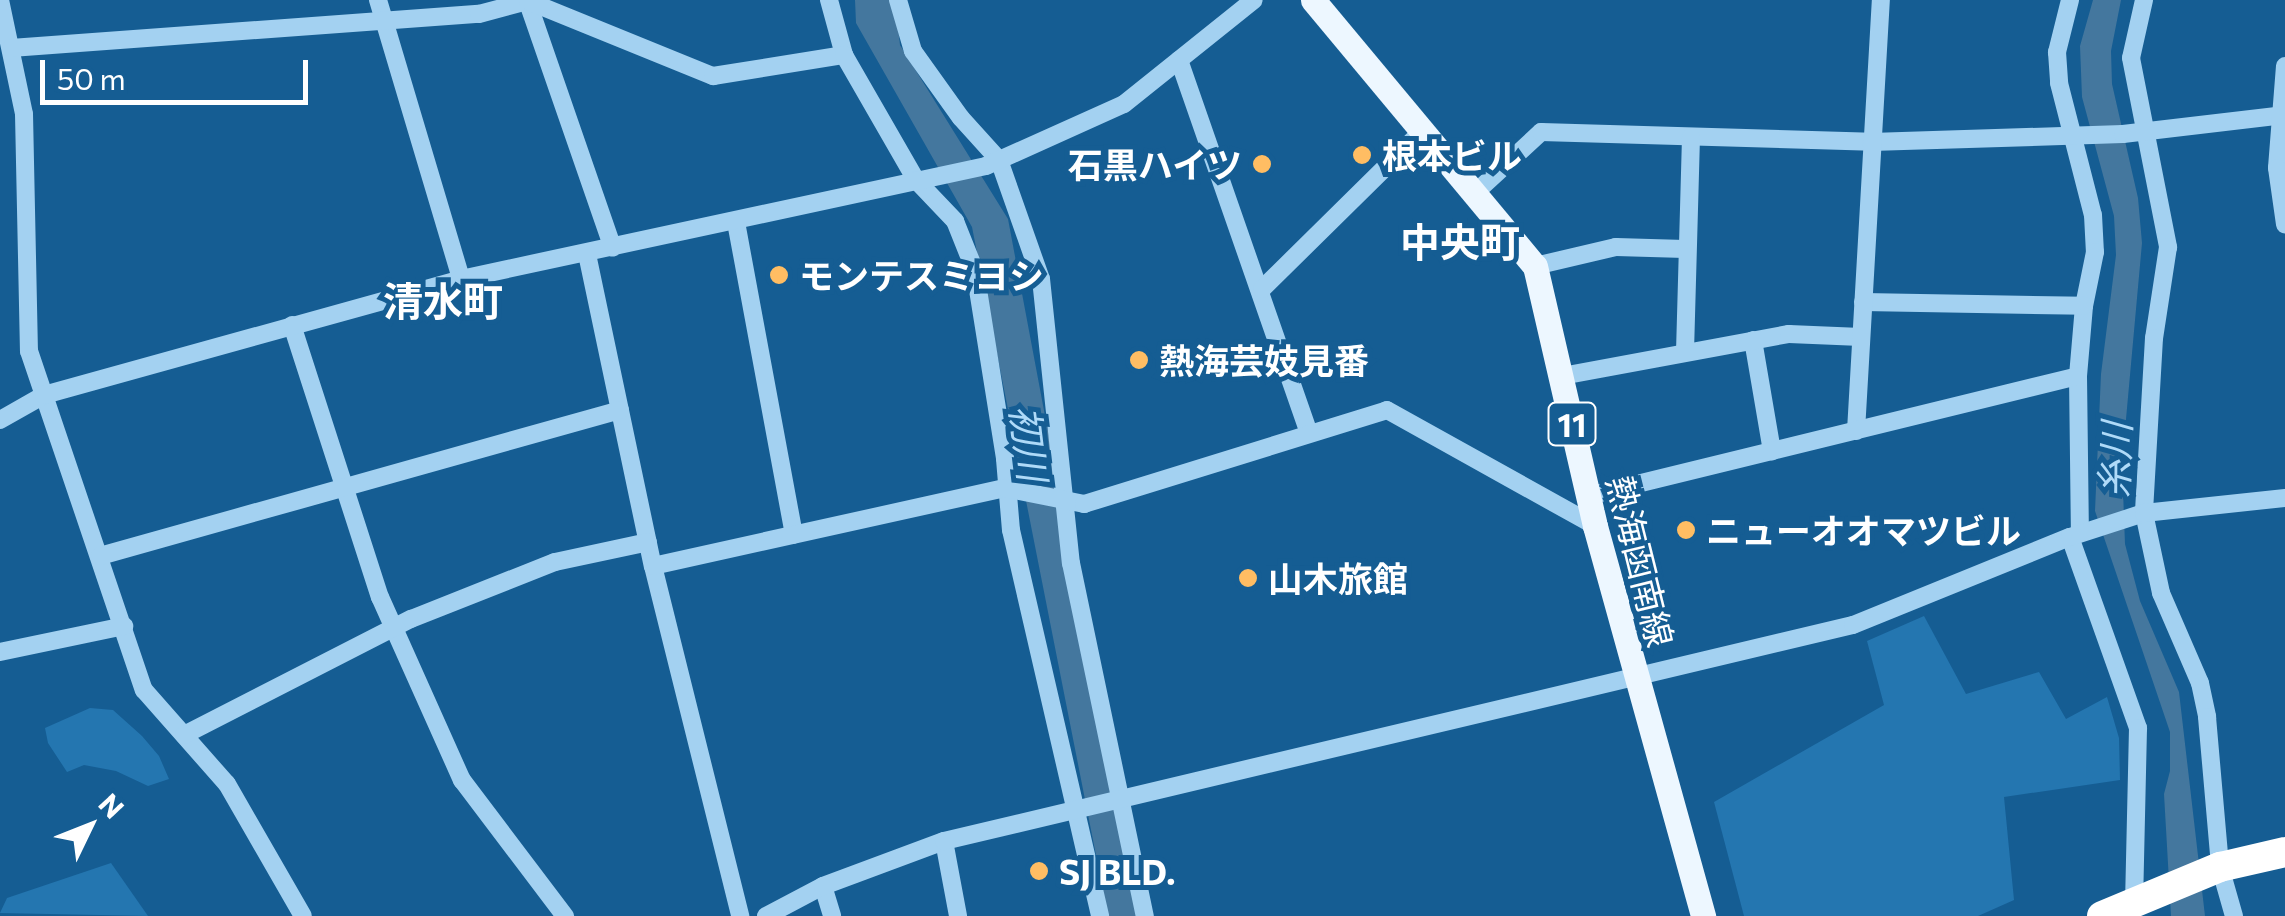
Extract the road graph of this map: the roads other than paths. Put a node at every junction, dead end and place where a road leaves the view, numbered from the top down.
1 (0, 0) edge
2 (378, 0) edge
3 (830, 0) edge
4 (898, 0) edge
5 (1254, 0) edge
6 (1313, 0) edge
7 (1881, 0) edge
8 (2070, 0) edge
9 (2144, 0) edge
10 (528, 1) edge
11 (388, 20) junction
12 (12, 48) junction
13 (844, 56) junction
14 (1179, 60) junction
15 (2285, 66) edge
16 (2282, 116) edge
17 (1422, 131) junction
18 (2144, 132) junction
19 (2072, 136) junction
20 (1691, 137) junction
21 (1871, 142) junction
22 (992, 163) junction
23 (925, 178) junction
24 (1475, 193) junction
25 (736, 222) junction
26 (2285, 222) edge
27 (612, 248) junction
28 (1685, 249) junction
29 (587, 254) junction
30 (1535, 266) junction
31 (461, 280) junction
32 (1262, 289) junction
33 (1864, 302) junction
34 (2084, 306) junction
35 (292, 325) junction
36 (1860, 337) junction
37 (1753, 340) junction
38 (1686, 352) junction
39 (1562, 376) junction
40 (2078, 376) junction
41 (44, 396) junction
42 (620, 410) junction
43 (0, 420) edge
44 (1856, 431) junction
45 (1309, 434) junction
46 (1772, 451) junction
47 (345, 488) junction
48 (1004, 488) junction
49 (1588, 496) junction
50 (2285, 498) edge
51 (1065, 502) junction
52 (2144, 514) junction
53 (1594, 526) junction
54 (794, 535) junction
55 (2075, 535) junction
56 (648, 542) junction
57 (100, 556) junction
58 (653, 566) junction
59 (124, 626) junction
60 (394, 627) junction
61 (0, 652) edge
62 (1635, 680) junction
63 (184, 735) junction
64 (1122, 798) junction
65 (1078, 806) junction
66 (944, 841) junction
67 (2285, 852) edge
68 (2210, 871) junction
69 (823, 886) junction
70 (2128, 907) edge
71 (303, 916) edge
72 (565, 916) edge
73 (740, 916) edge
74 (766, 916) edge
75 (832, 916) edge
76 (958, 916) edge
77 (1100, 916) edge
78 (1145, 916) edge
79 (1703, 916) edge
80 (2234, 916) edge

1 - 12 street
2 - 11 street
3 - 13 street
4 - 22 street
5 - 14 street
6 - 17 main road, 熱海函南線 / 11
7 - 21 street
8 - 19 street
9 - 18 street
10 - 11 street
10 - 13 street
10 - 27 street
11 - 12 street
11 - 31 street
12 - 41 street
13 - 23 street
14 - 22 street
14 - 32 street
15 - 16 street
16 - 18 street
16 - 26 street
17 - 24 main road, 熱海函南線 / 11
17 - 32 street
18 - 19 street
18 - 52 street
19 - 21 street
19 - 34 street
20 - 21 street
20 - 24 street
20 - 28 street
21 - 33 street
22 - 23 street
22 - 51 street
23 - 25 street
23 - 48 street
24 - 30 main road, 熱海函南線 / 11
25 - 27 street
25 - 54 street
27 - 29 street
28 - 30 street
28 - 38 street
29 - 31 street
29 - 42 street
30 - 39 main road, 熱海函南線 / 11
31 - 35 street
32 - 45 street
33 - 34 street
33 - 36 street
34 - 40 street
35 - 41 street
35 - 47 street
36 - 37 street
36 - 44 street
37 - 38 street
37 - 46 street
38 - 39 street
39 - 49 main road, 熱海函南線 / 11
40 - 44 street
40 - 55 street
41 - 43 street
41 - 57 street
42 - 47 street
42 - 56 street
44 - 46 street
45 - 51 street
45 - 53 street
46 - 49 street
47 - 57 street
47 - 60 street
48 - 51 street
48 - 54 street
48 - 65 street
49 - 53 main road, 熱海函南線 / 11
50 - 52 street
51 - 64 street
52 - 55 street
52 - 68 street
53 - 62 main road, 熱海函南線 / 11
54 - 58 street
55 - 62 street
55 - 70 street
56 - 58 street
56 - 60 street
57 - 59 street
58 - 73 street
59 - 61 street
59 - 63 street
60 - 63 street
60 - 72 street
62 - 64 street
62 - 79 main road, 熱海函南線 / 11
63 - 71 street
64 - 65 street
64 - 78 street
65 - 66 street
65 - 77 street
66 - 69 street
66 - 76 street
67 - 68 highway
68 - 70 highway
68 - 80 street
69 - 74 street
69 - 75 street

